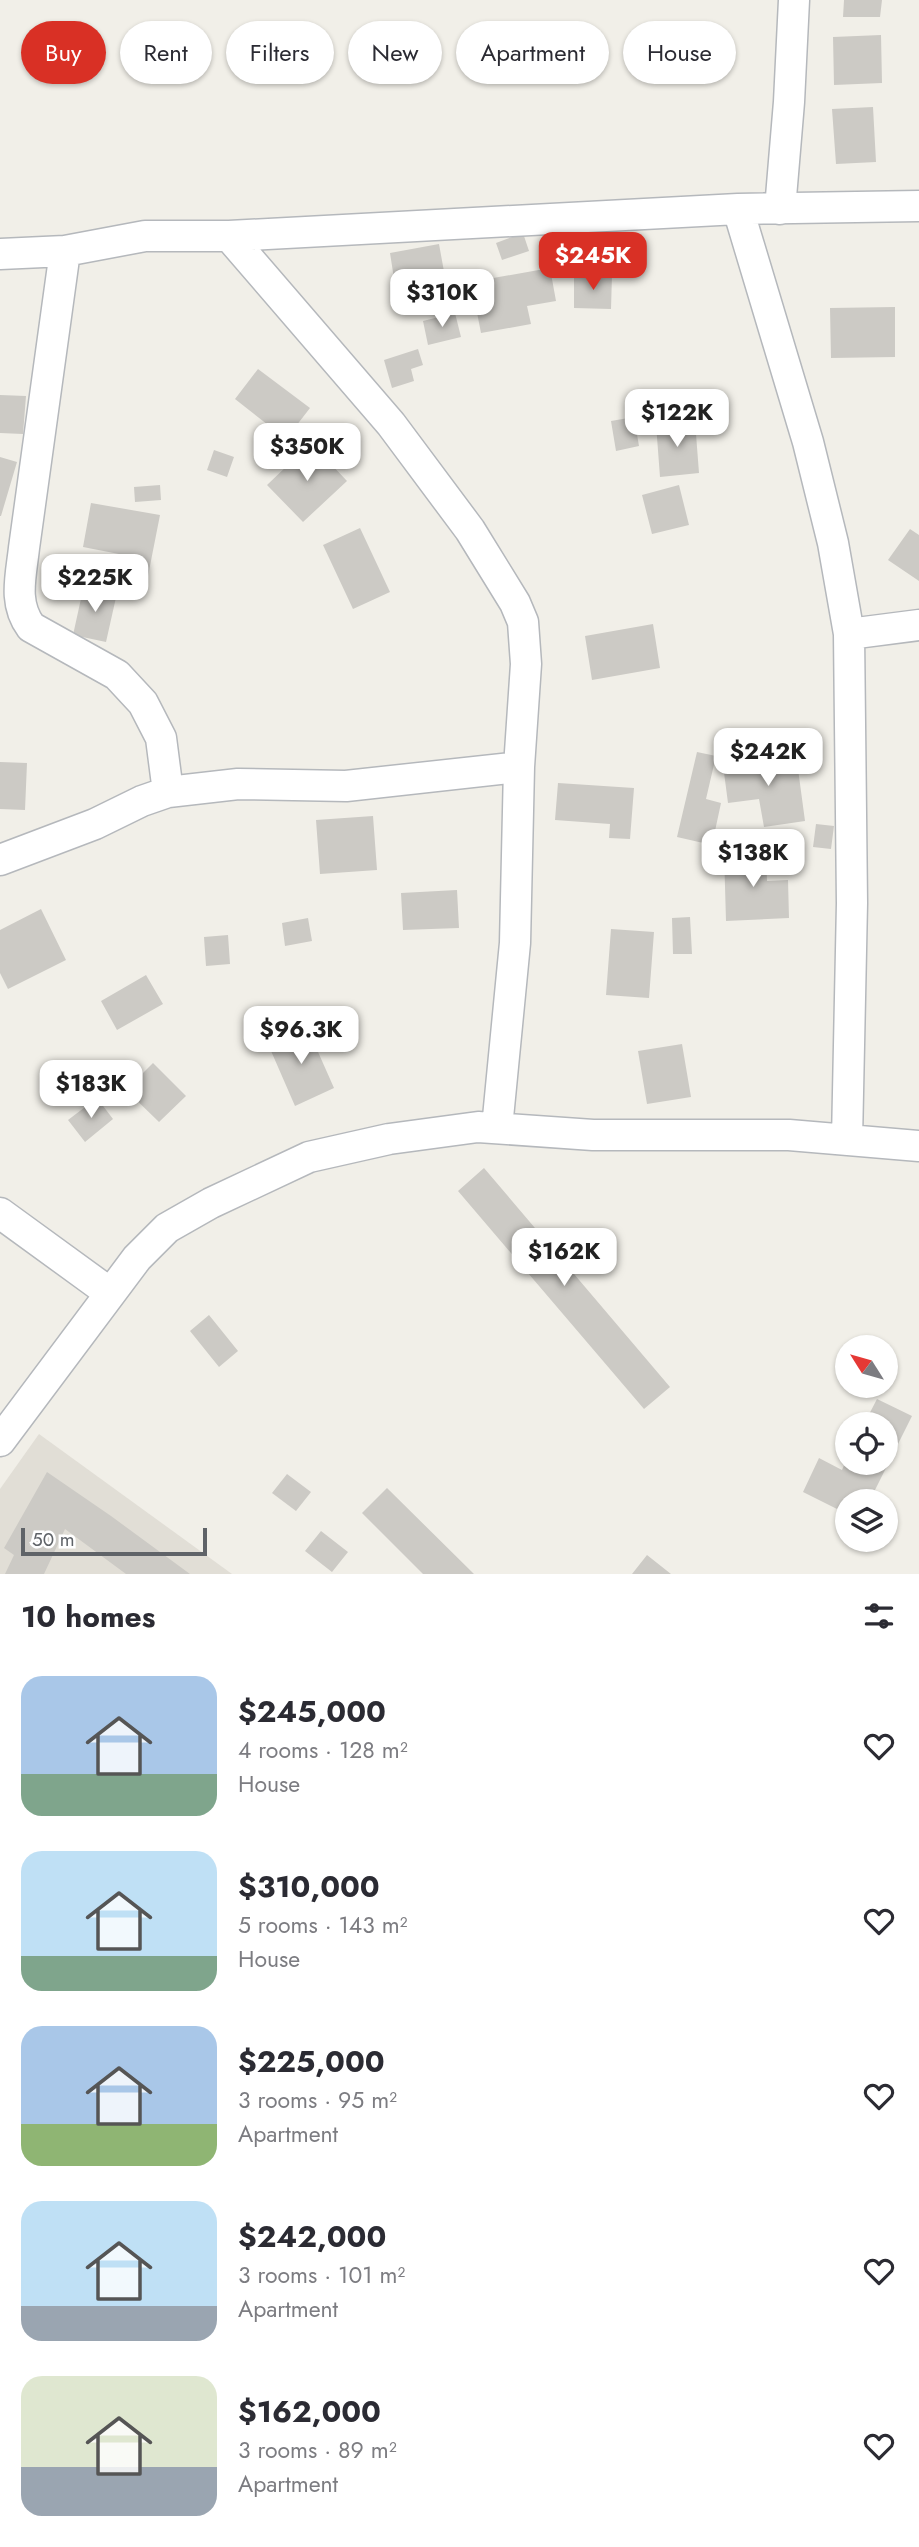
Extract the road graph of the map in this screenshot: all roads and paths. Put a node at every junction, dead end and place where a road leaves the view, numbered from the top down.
1 (794, 0) edge
2 (919, 206) edge
3 (738, 209) junction
4 (780, 209) junction
5 (229, 236) junction
6 (65, 251) junction
7 (0, 254) edge
8 (11, 615) edge
9 (919, 625) edge
10 (849, 634) junction
11 (519, 767) junction
12 (168, 792) junction
13 (0, 860) edge
14 (497, 1128) junction
15 (847, 1140) junction
16 (919, 1146) edge
17 (0, 1213) edge
18 (110, 1293) junction
19 (0, 1441) edge

1 - 4 street
2 - 4 street
3 - 4 street
3 - 5 street
3 - 10 street
5 - 6 street
5 - 11 street
6 - 7 street
6 - 8 street
8 - 12 street
9 - 10 street
10 - 15 street
11 - 12 street
11 - 14 street
12 - 13 street
14 - 15 street
14 - 18 street
15 - 16 street
17 - 18 street
18 - 19 street

